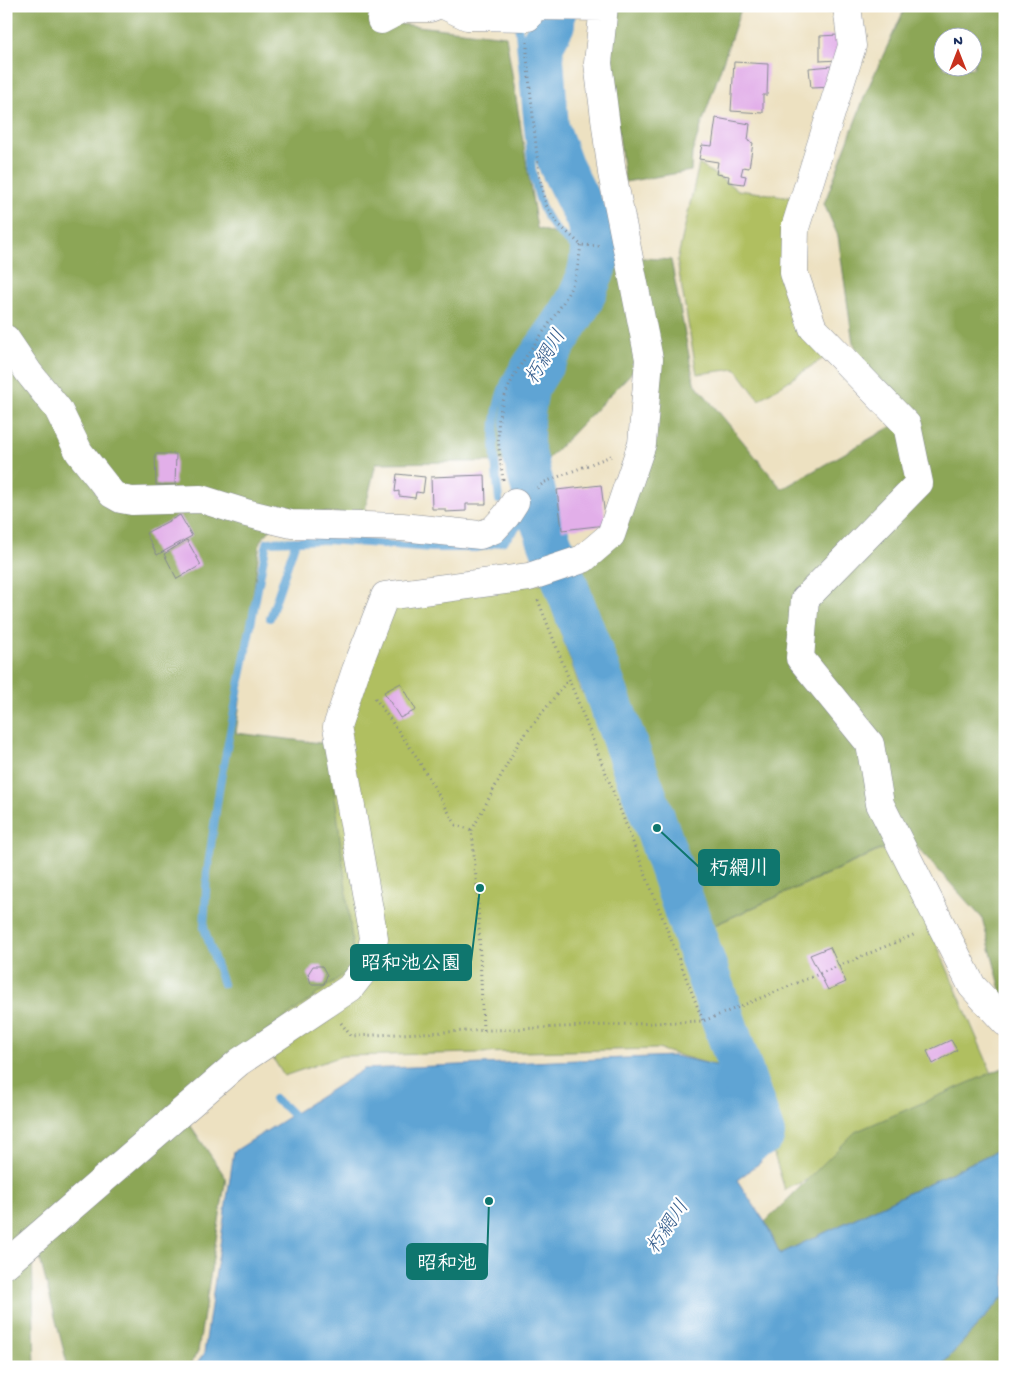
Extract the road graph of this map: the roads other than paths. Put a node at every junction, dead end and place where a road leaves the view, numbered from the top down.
1 (434, 6) edge
2 (446, 6) edge
3 (847, 6) edge
4 (604, 7) edge
5 (533, 12) edge
6 (381, 20) dead end
7 (6, 339) edge
8 (513, 505) road end
9 (1005, 1022) edge
10 (6, 1264) edge

1 - 6 street
2 - 5 street
3 - 9 street
4 - 5 street
4 - 10 street
7 - 8 street

